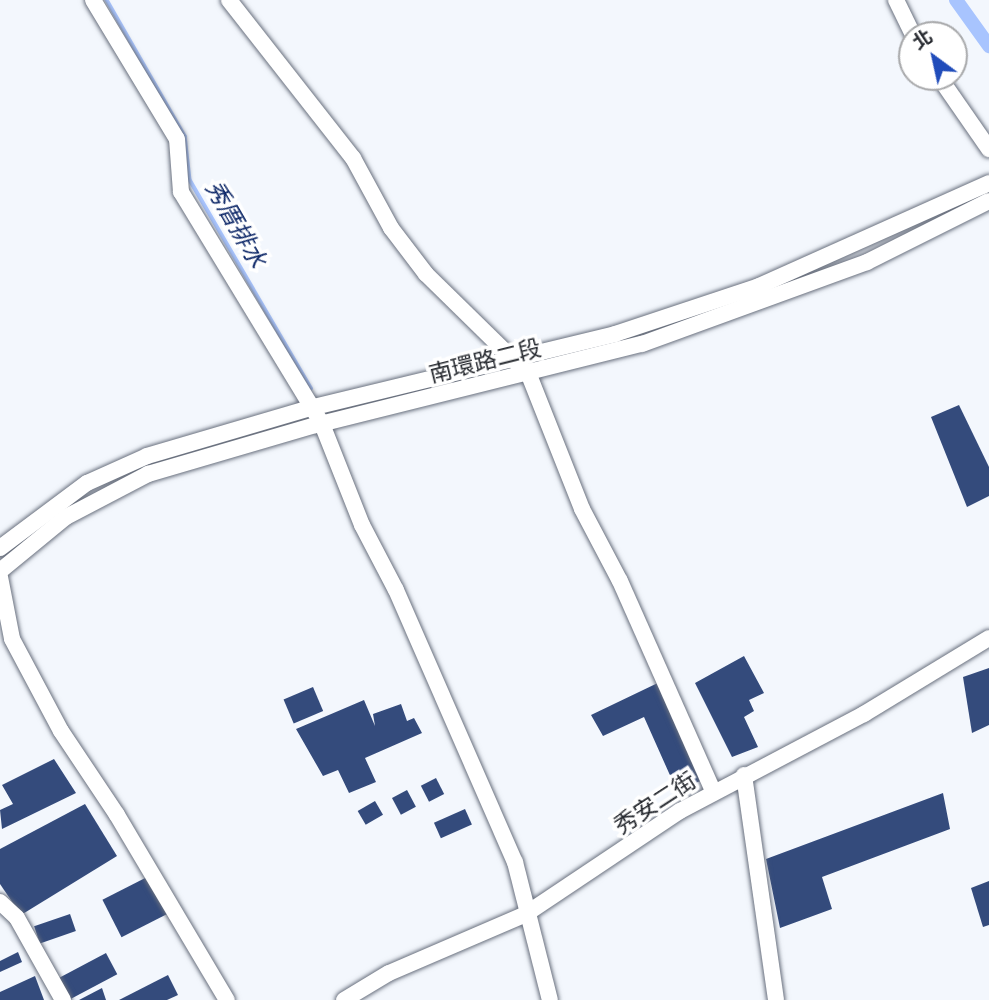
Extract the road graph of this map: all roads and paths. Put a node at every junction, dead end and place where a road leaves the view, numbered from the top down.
1 (93, 0) edge
2 (229, 0) edge
3 (896, 0) edge
4 (906, 21) edge
5 (949, 91) edge
6 (989, 149) edge
7 (989, 183) edge
8 (989, 201) edge
9 (517, 359) junction
10 (529, 375) junction
11 (313, 407) junction
12 (321, 424) junction
13 (0, 548) edge
14 (0, 571) edge
15 (0, 577) edge
16 (989, 638) edge
17 (744, 775) junction
18 (713, 791) junction
19 (0, 902) edge
20 (526, 914) junction
21 (63, 1000) edge
22 (227, 1000) edge
23 (344, 1000) edge
24 (550, 1000) edge
25 (776, 1000) edge

1 - 11 street
2 - 9 street
3 - 4 street
5 - 6 street
7 - 9 street, 南環路二段
8 - 10 street, 南環路二段
9 - 10 street
9 - 11 street, 南環路二段
10 - 12 street, 南環路二段
10 - 18 street
11 - 12 street
11 - 13 street, 南環路二段
12 - 14 street, 南環路二段
12 - 20 street
15 - 22 street
16 - 17 street, 秀安二街
17 - 18 street, 秀安二街
17 - 25 street
18 - 20 street, 秀安二街
19 - 21 street
20 - 23 street, 秀安二街
20 - 24 street

